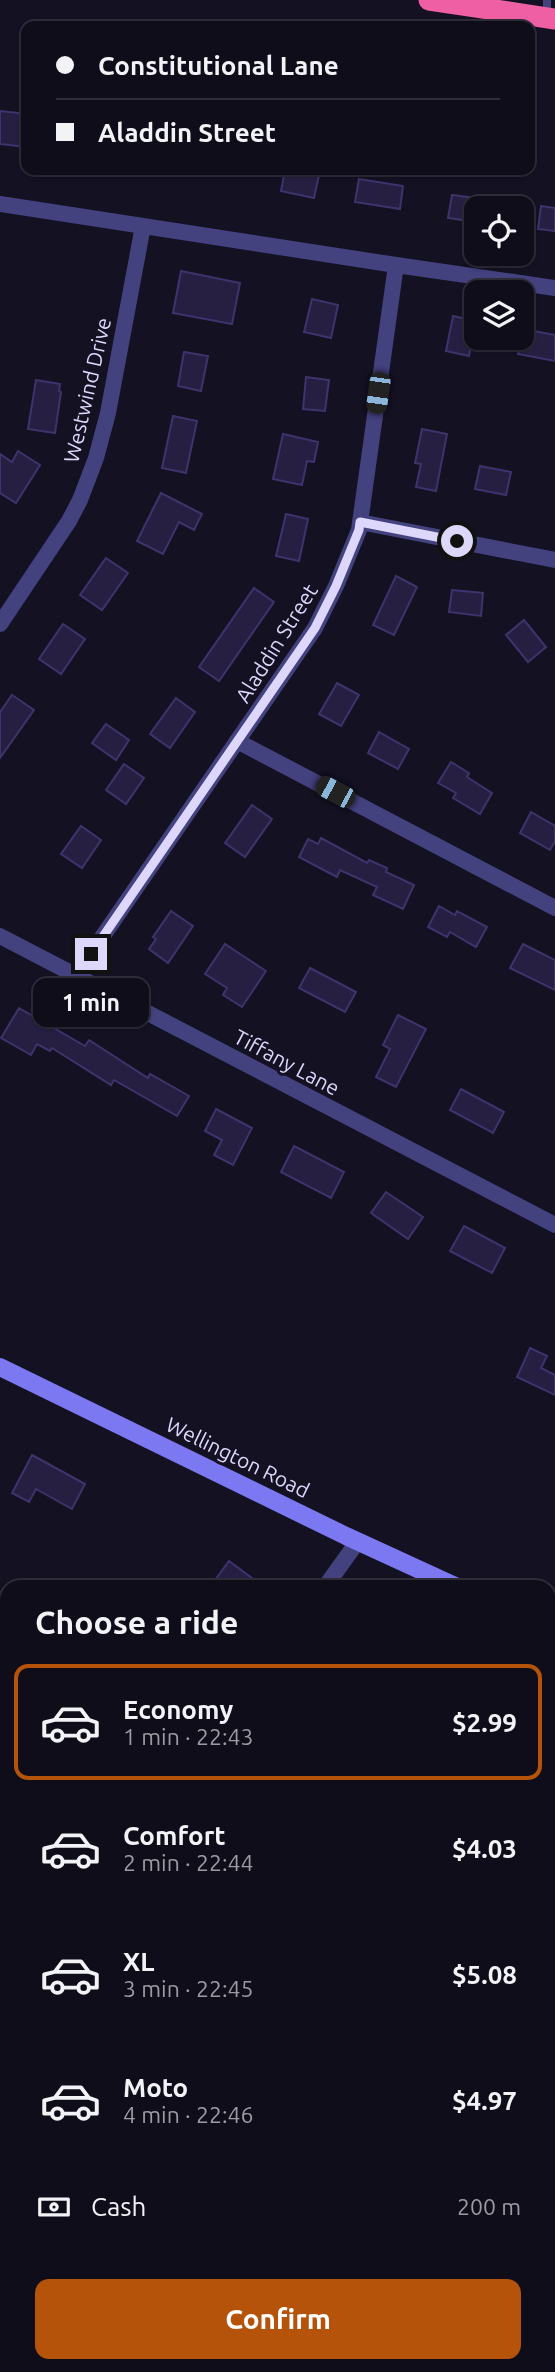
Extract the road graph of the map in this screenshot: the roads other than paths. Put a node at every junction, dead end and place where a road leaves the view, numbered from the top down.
1 (429, 0) edge
2 (550, 12) edge
3 (0, 204) edge
4 (143, 226) junction
5 (396, 265) junction
6 (555, 288) edge
7 (360, 522) junction
8 (555, 560) edge
9 (0, 624) edge
10 (237, 741) junction
11 (555, 908) edge
12 (0, 936) edge
13 (76, 975) junction
14 (555, 1225) edge
15 (0, 1367) edge
16 (358, 1541) junction
17 (331, 1580) edge
18 (442, 1580) edge

1 - 2 highway
3 - 4 street
4 - 5 street
4 - 9 street, Westwind Drive
5 - 6 street
5 - 7 street, Aladdin Street
7 - 8 street
7 - 10 street, Aladdin Street
10 - 11 street
10 - 13 street, Aladdin Street
12 - 13 street, Tiffany Lane
13 - 14 street, Tiffany Lane
15 - 16 main road, Wellington Road
16 - 17 street
16 - 18 main road, Wellington Road

